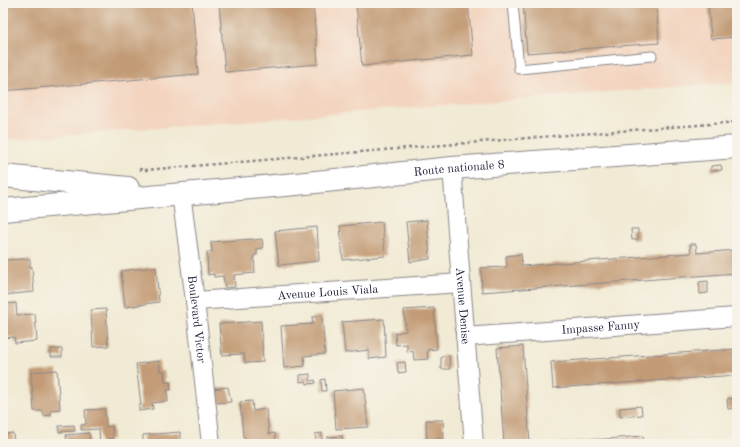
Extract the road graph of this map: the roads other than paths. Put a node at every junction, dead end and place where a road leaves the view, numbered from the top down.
1 (513, 3) edge
2 (652, 56) dead end
3 (737, 146) edge
4 (452, 168) junction
5 (3, 176) edge
6 (181, 193) junction
7 (3, 210) edge
8 (461, 283) junction
9 (195, 301) junction
10 (736, 317) dead end
11 (465, 337) junction
12 (211, 444) edge
13 (474, 444) edge

1 - 2 lane
3 - 4 main road, Route nationale 8
4 - 6 main road, Route nationale 8
4 - 8 street, Avenue Denise
5 - 6 main road
6 - 7 main road
6 - 9 street, Boulevard Victor
8 - 9 street, Avenue Louis Viala
8 - 11 street, Avenue Denise
9 - 12 street, Boulevard Victor
10 - 11 street, Impasse Fanny
11 - 13 street, Avenue Denise

